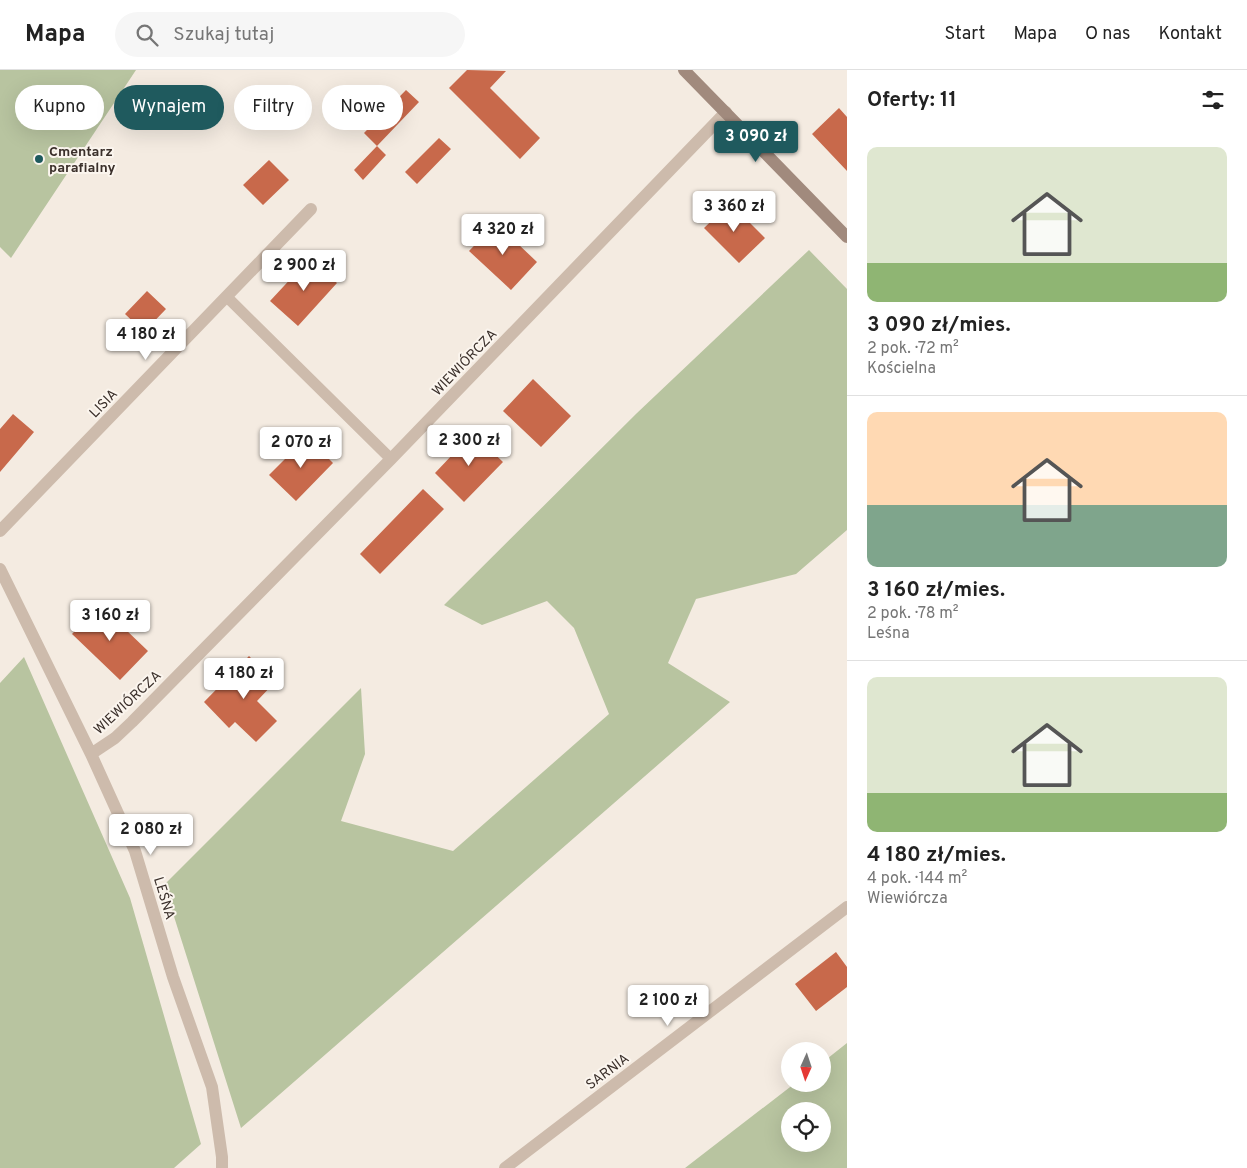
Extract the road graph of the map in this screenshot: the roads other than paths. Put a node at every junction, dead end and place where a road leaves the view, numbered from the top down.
1 (684, 70) edge
2 (726, 112) junction
3 (311, 209) dead end
4 (847, 237) edge
5 (227, 297) junction
6 (391, 459) junction
7 (0, 531) edge
8 (0, 569) edge
9 (91, 754) junction
10 (847, 907) edge
11 (222, 1168) edge
12 (505, 1168) edge

1 - 2 street
2 - 4 street
2 - 6 street, WIEWIÓRCZA
3 - 5 street, LISIA
5 - 6 lane
5 - 7 street, LISIA
6 - 9 street, WIEWIÓRCZA
8 - 9 street, LEŚNA
9 - 11 street, LEŚNA
10 - 12 street, SARNIA

